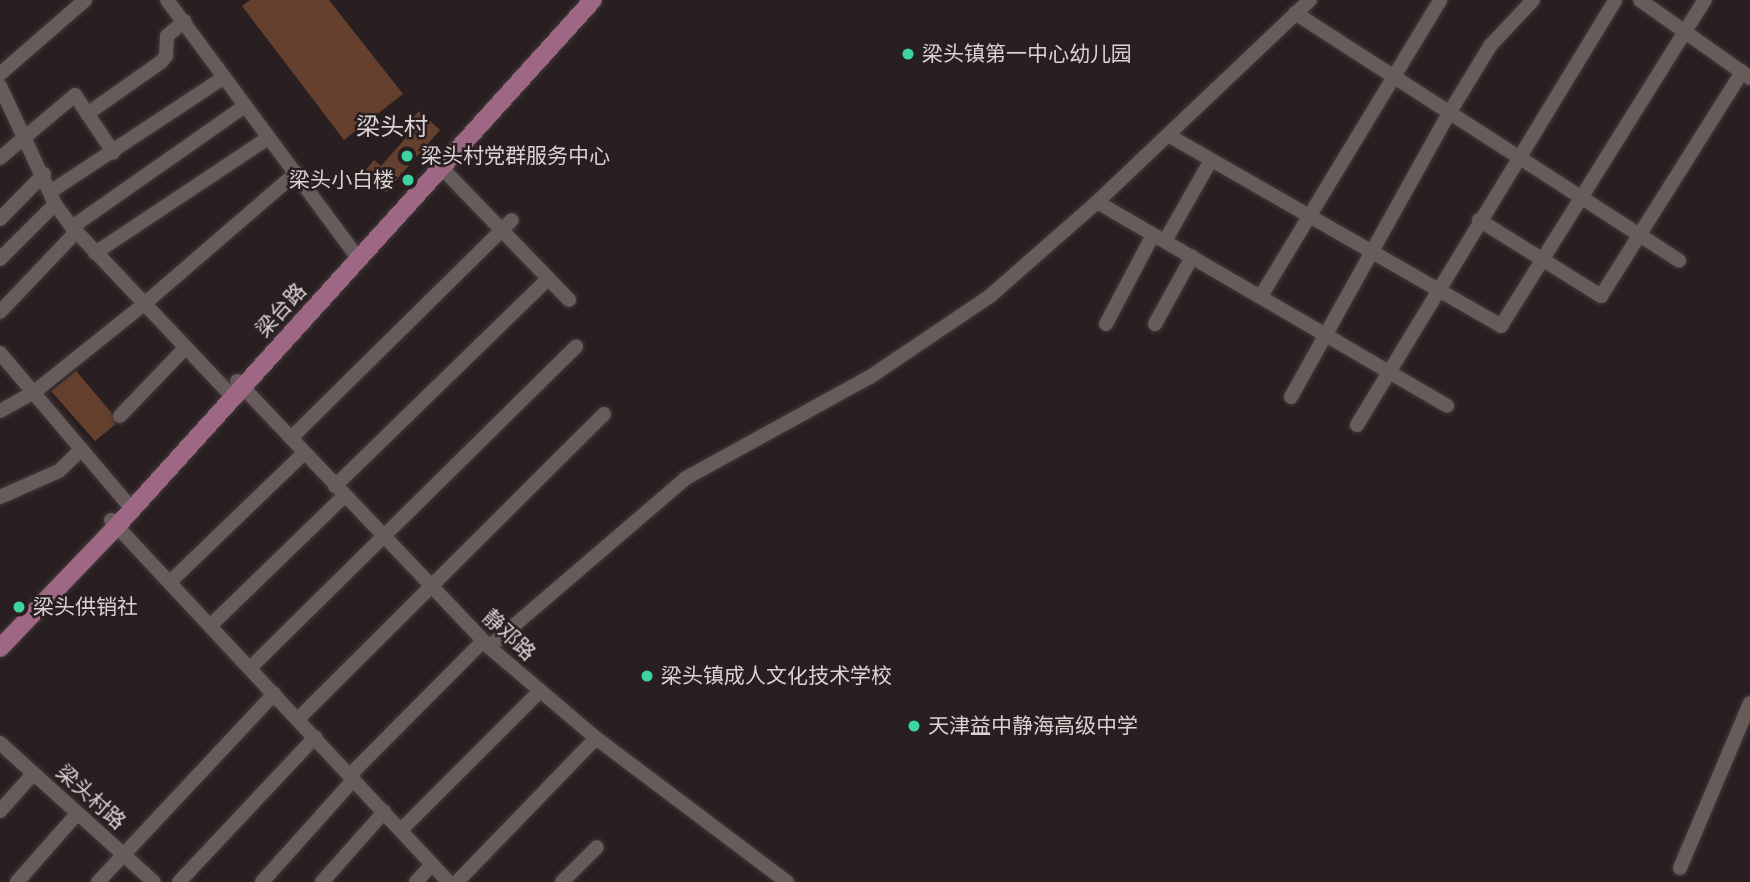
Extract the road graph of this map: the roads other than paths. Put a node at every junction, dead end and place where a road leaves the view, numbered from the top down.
1 (85, 0) edge
2 (167, 0) edge
3 (582, 0) edge
4 (593, 0) edge
5 (1310, 0) edge
6 (1440, 0) edge
7 (1533, 0) edge
8 (1615, 0) edge
9 (1640, 0) edge
10 (1705, 0) edge
11 (1295, 13) junction
12 (184, 21) junction
13 (1684, 32) junction
14 (1392, 73) junction
15 (0, 74) edge
16 (1746, 75) edge
17 (223, 78) junction
18 (0, 86) edge
19 (245, 106) junction
20 (1451, 110) junction
21 (87, 114) junction
22 (24, 133) junction
23 (1168, 135) junction
24 (268, 138) junction
25 (113, 152) junction
26 (1520, 155) junction
27 (0, 158) edge
28 (1211, 160) junction
29 (438, 164) junction
30 (296, 173) junction
31 (44, 174) junction
32 (1581, 196) junction
33 (53, 198) junction
34 (1097, 202) junction
35 (1308, 215) junction
36 (0, 219) edge
37 (1479, 220) junction
38 (508, 224) junction
39 (74, 230) junction
40 (1640, 234) junction
41 (1159, 238) junction
42 (1372, 251) junction
43 (95, 253) junction
44 (355, 255) junction
45 (1192, 257) junction
46 (1542, 258) junction
47 (0, 259) edge
48 (1678, 260) dead end
49 (549, 278) junction
50 (1437, 287) junction
51 (1261, 296) junction
52 (569, 300) dead end
53 (143, 304) junction
54 (0, 312) edge
55 (1106, 324) dead end
56 (1155, 324) dead end
57 (1325, 333) junction
58 (576, 346) dead end
59 (185, 348) junction
60 (0, 353) edge
61 (1388, 370) junction
62 (235, 389) junction
63 (33, 393) junction
64 (1291, 397) dead end
65 (1447, 405) dead end
66 (0, 411) edge
67 (604, 414) dead end
68 (120, 416) dead end
69 (1357, 425) dead end
70 (291, 438) junction
71 (81, 450) junction
72 (304, 453) junction
73 (340, 491) junction
74 (0, 496) edge
75 (129, 506) junction
76 (114, 523) junction
77 (383, 537) junction
78 (170, 582) junction
79 (430, 586) junction
80 (210, 626) junction
81 (0, 637) edge
82 (486, 644) junction
83 (0, 648) edge
84 (250, 668) junction
85 (540, 691) junction
86 (274, 694) junction
87 (1750, 703) edge
88 (298, 719) junction
89 (315, 737) junction
90 (596, 738) junction
91 (0, 743) edge
92 (33, 774) junction
93 (352, 777) junction
94 (0, 811) edge
95 (384, 812) junction
96 (77, 814) junction
97 (401, 830) junction
98 (597, 847) dead end
99 (123, 854) junction
100 (432, 864) junction
101 (1680, 867) dead end
102 (17, 882) edge
103 (98, 882) edge
104 (154, 882) edge
105 (179, 882) edge
106 (262, 882) edge
107 (322, 882) edge
108 (416, 882) edge
109 (448, 882) edge
110 (457, 882) edge
111 (562, 882) edge
112 (787, 882) edge

1 - 15 street
2 - 12 street
3 - 29 main road, 梁台路
4 - 29 main road, 梁台路
5 - 11 street
6 - 14 street
7 - 20 street
8 - 26 street
9 - 13 street
10 - 13 street
11 - 14 street
11 - 23 street
12 - 17 street
12 - 21 street
13 - 16 street
13 - 32 street
14 - 20 street
14 - 35 street
16 - 40 street
17 - 19 street
17 - 25 street
18 - 22 street, 静邓路
19 - 24 street
19 - 39 street
20 - 26 street
20 - 42 street
21 - 22 street
21 - 25 street
22 - 27 street
22 - 31 street, 静邓路
23 - 28 street
23 - 34 street
24 - 30 street
24 - 43 street
25 - 33 street
26 - 32 street
26 - 37 street
28 - 35 street
28 - 41 street
29 - 38 street
29 - 44 main road, 梁台路
30 - 44 street
30 - 53 street
31 - 33 street, 静邓路
31 - 36 street
32 - 40 street
32 - 46 street
33 - 39 street, 静邓路
33 - 47 street
34 - 41 street
34 - 82 street
35 - 42 street
35 - 51 street
37 - 46 street
37 - 50 street
38 - 49 street
38 - 70 street
39 - 43 street, 静邓路
39 - 54 street
40 - 46 street
40 - 48 street
41 - 45 street
41 - 55 street
42 - 50 street
42 - 57 street
43 - 53 street, 静邓路
44 - 62 main road, 梁台路
45 - 51 street
45 - 56 street
46 - 50 street
49 - 52 street
49 - 73 street
50 - 61 street
51 - 57 street
53 - 59 street, 静邓路
53 - 63 street
57 - 61 street
57 - 64 street
58 - 77 street
59 - 62 street, 静邓路
59 - 68 street
60 - 63 street
61 - 65 street
61 - 69 street
62 - 70 street, 静邓路
62 - 75 main road, 梁台路
63 - 66 street
63 - 71 street
67 - 79 street
70 - 72 street, 静邓路
71 - 74 street
71 - 75 street
72 - 73 street, 静邓路
72 - 78 street
73 - 77 street, 静邓路
73 - 80 street
75 - 76 main road, 梁台路
76 - 78 street
76 - 81 main road, 梁台路
76 - 83 main road, 梁台路
77 - 79 street, 静邓路
77 - 84 street
78 - 80 street
79 - 82 street, 静邓路
79 - 88 street
80 - 84 street
82 - 85 street, 静邓路
82 - 93 street
84 - 86 street
85 - 90 street, 静邓路
85 - 97 street
86 - 88 street
86 - 99 street
87 - 101 street
88 - 89 street
89 - 93 street
89 - 105 street
90 - 110 street
90 - 112 street, 静邓路
91 - 92 street, 梁头村路
92 - 94 street
92 - 96 street, 梁头村路
93 - 95 street
93 - 106 street
95 - 97 street
95 - 107 street
96 - 99 street, 梁头村路
96 - 102 street
97 - 100 street
98 - 111 street
99 - 103 street
99 - 104 street, 梁头村路
100 - 108 street
100 - 109 street

